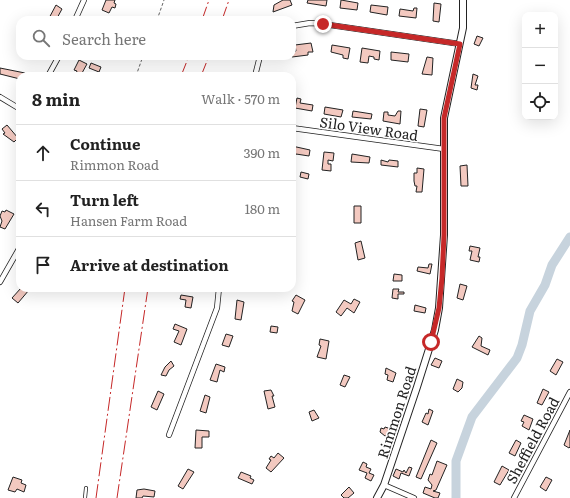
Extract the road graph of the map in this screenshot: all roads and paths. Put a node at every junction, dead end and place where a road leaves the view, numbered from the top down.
1 (84, 0) edge
2 (164, 0) edge
3 (463, 0) edge
4 (77, 16) edge
5 (158, 16) edge
6 (296, 25) edge
7 (460, 44) junction
8 (57, 60) edge
9 (142, 60) edge
10 (259, 60) edge
11 (50, 72) edge
12 (137, 72) edge
13 (256, 72) edge
14 (0, 97) edge
15 (16, 107) edge
16 (296, 129) edge
17 (444, 149) junction
18 (16, 254) edge
19 (0, 282) edge
20 (219, 292) edge
21 (570, 392) edge
22 (169, 435) dead end
23 (384, 485) junction
24 (86, 488) dead end
25 (85, 498) edge
26 (377, 498) edge
27 (414, 498) edge
28 (514, 498) edge

1 - 4 street
2 - 5 path
3 - 7 street, Rimmon Road
6 - 7 street
7 - 17 street, Rimmon Road
8 - 11 street
9 - 12 path
10 - 13 street
14 - 15 street
16 - 17 street, Silo View Road
17 - 23 street, Rimmon Road
18 - 19 street
20 - 22 street
21 - 28 street, Sheffield Road
23 - 26 street, Rimmon Road
23 - 27 street
24 - 25 lane

